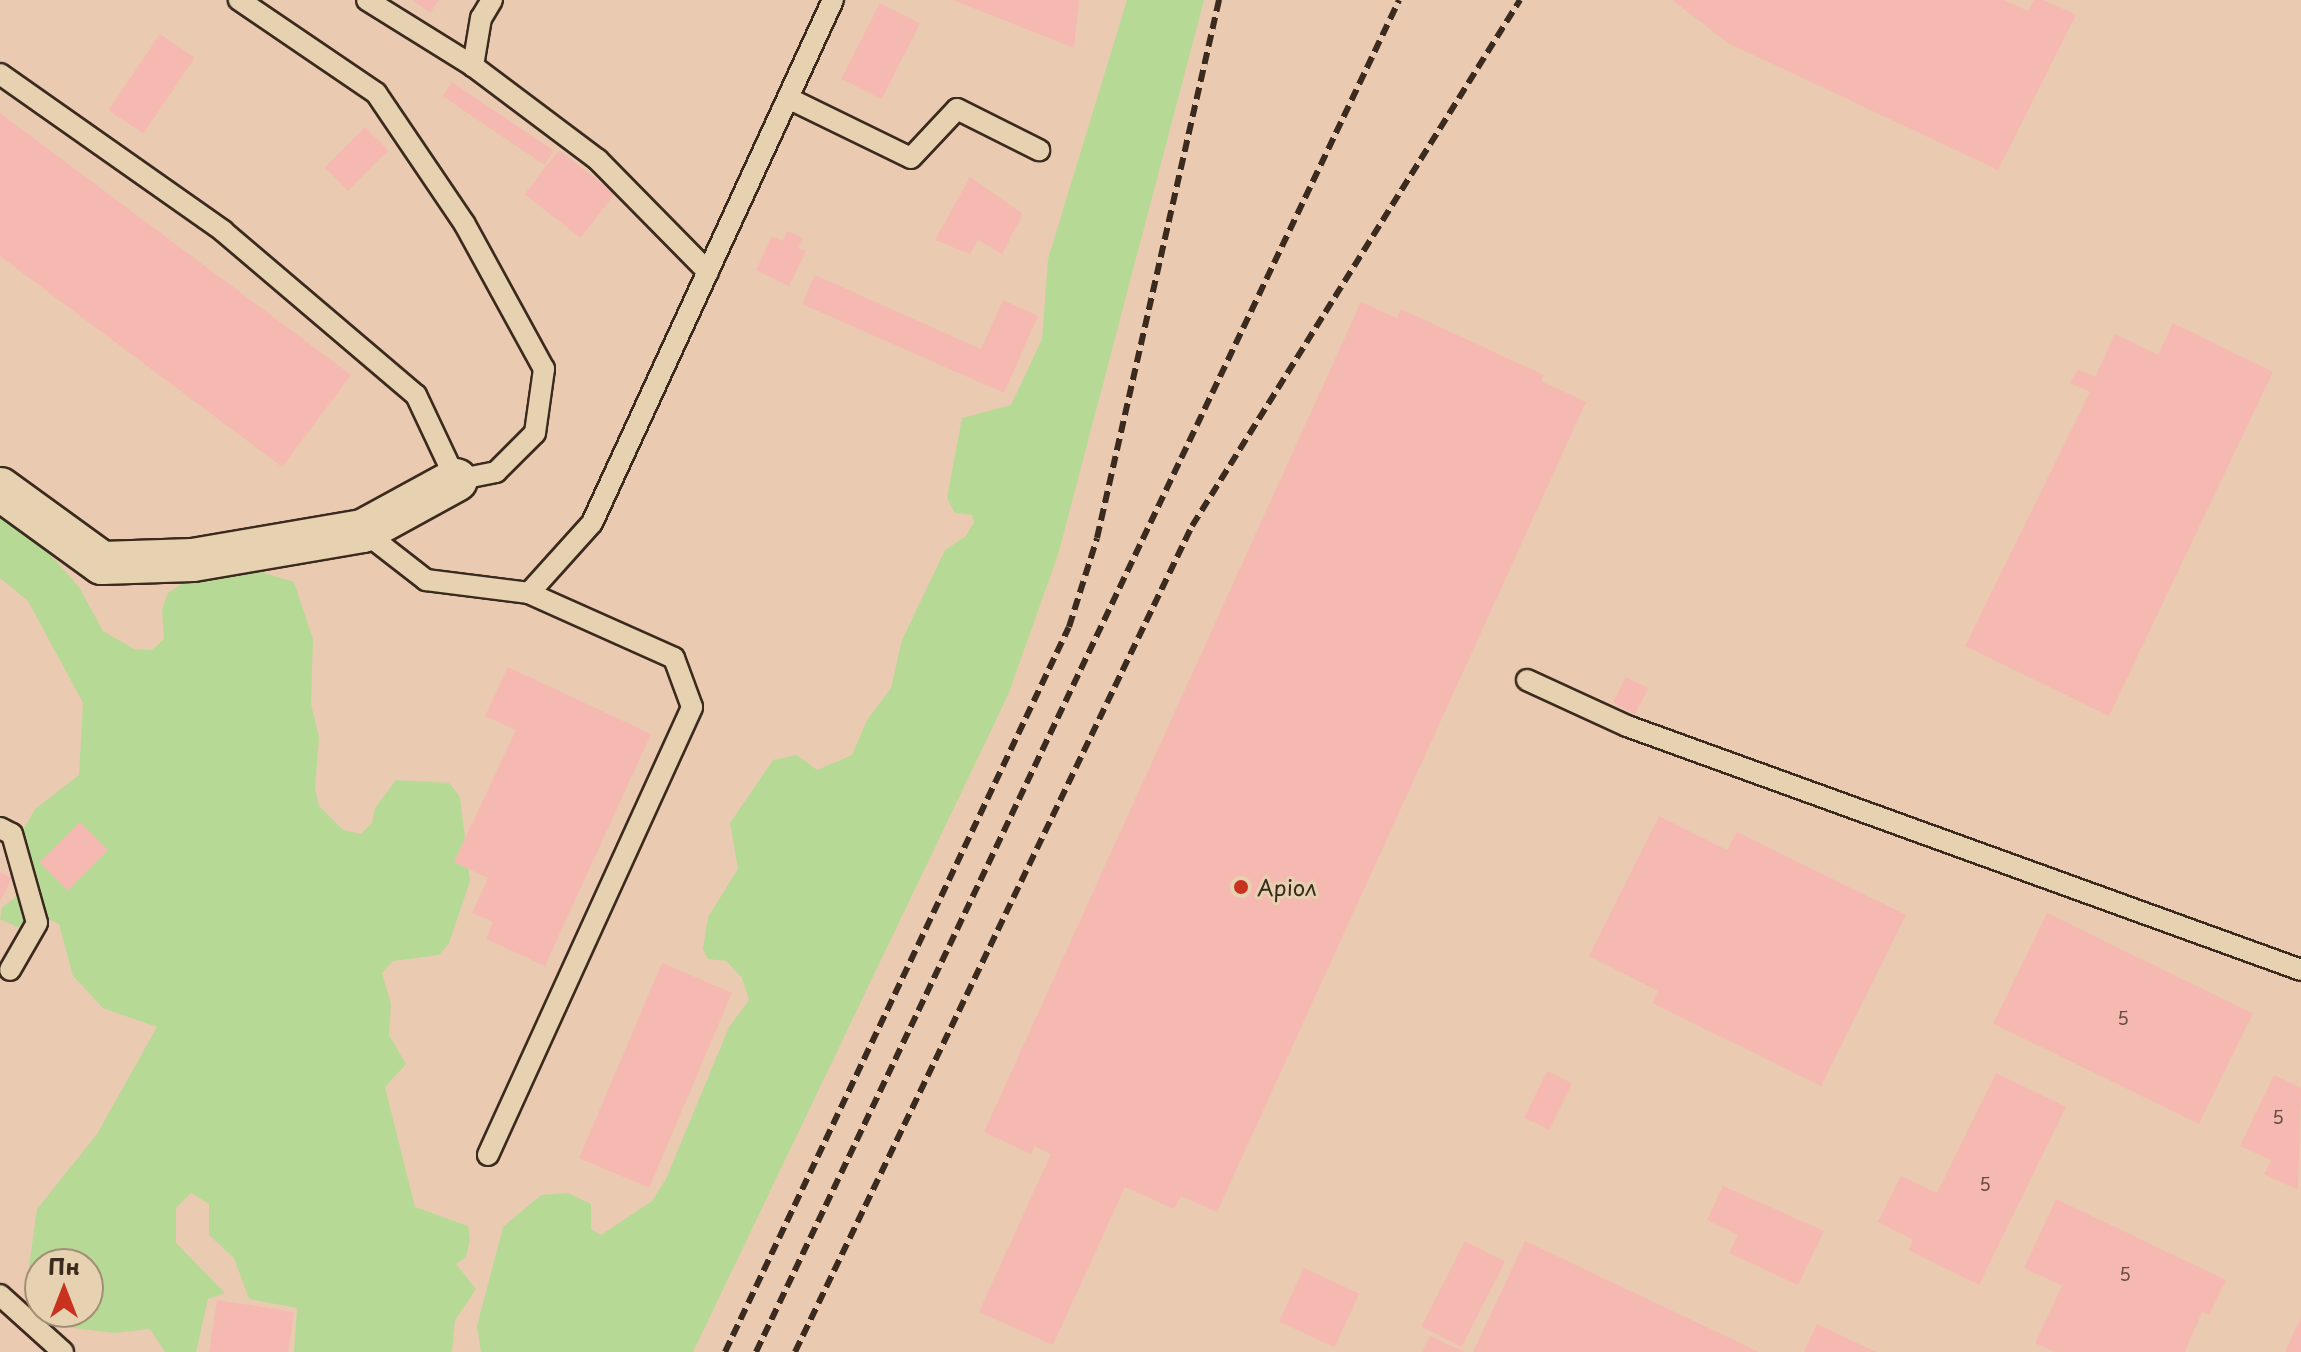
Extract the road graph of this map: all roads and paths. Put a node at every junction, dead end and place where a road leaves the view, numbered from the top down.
1 (239, 0) edge
2 (367, 0) edge
3 (492, 0) edge
4 (833, 0) edge
5 (473, 66) junction
6 (0, 74) edge
7 (792, 100) junction
8 (1039, 150) dead end
9 (708, 272) junction
10 (456, 480) junction
11 (0, 489) edge
12 (363, 531) junction
13 (529, 593) junction
14 (1527, 680) dead end
15 (0, 828) edge
16 (10, 970) dead end
17 (2301, 970) edge
18 (488, 1155) dead end
19 (0, 1295) edge
20 (63, 1352) edge

1 - 10 lane
2 - 5 lane
3 - 5 lane
4 - 7 lane
5 - 9 lane
6 - 10 lane
7 - 8 lane
7 - 9 lane
9 - 13 lane
10 - 12 street
11 - 12 street
12 - 13 lane
13 - 18 lane
14 - 17 lane
15 - 16 lane
19 - 20 lane

